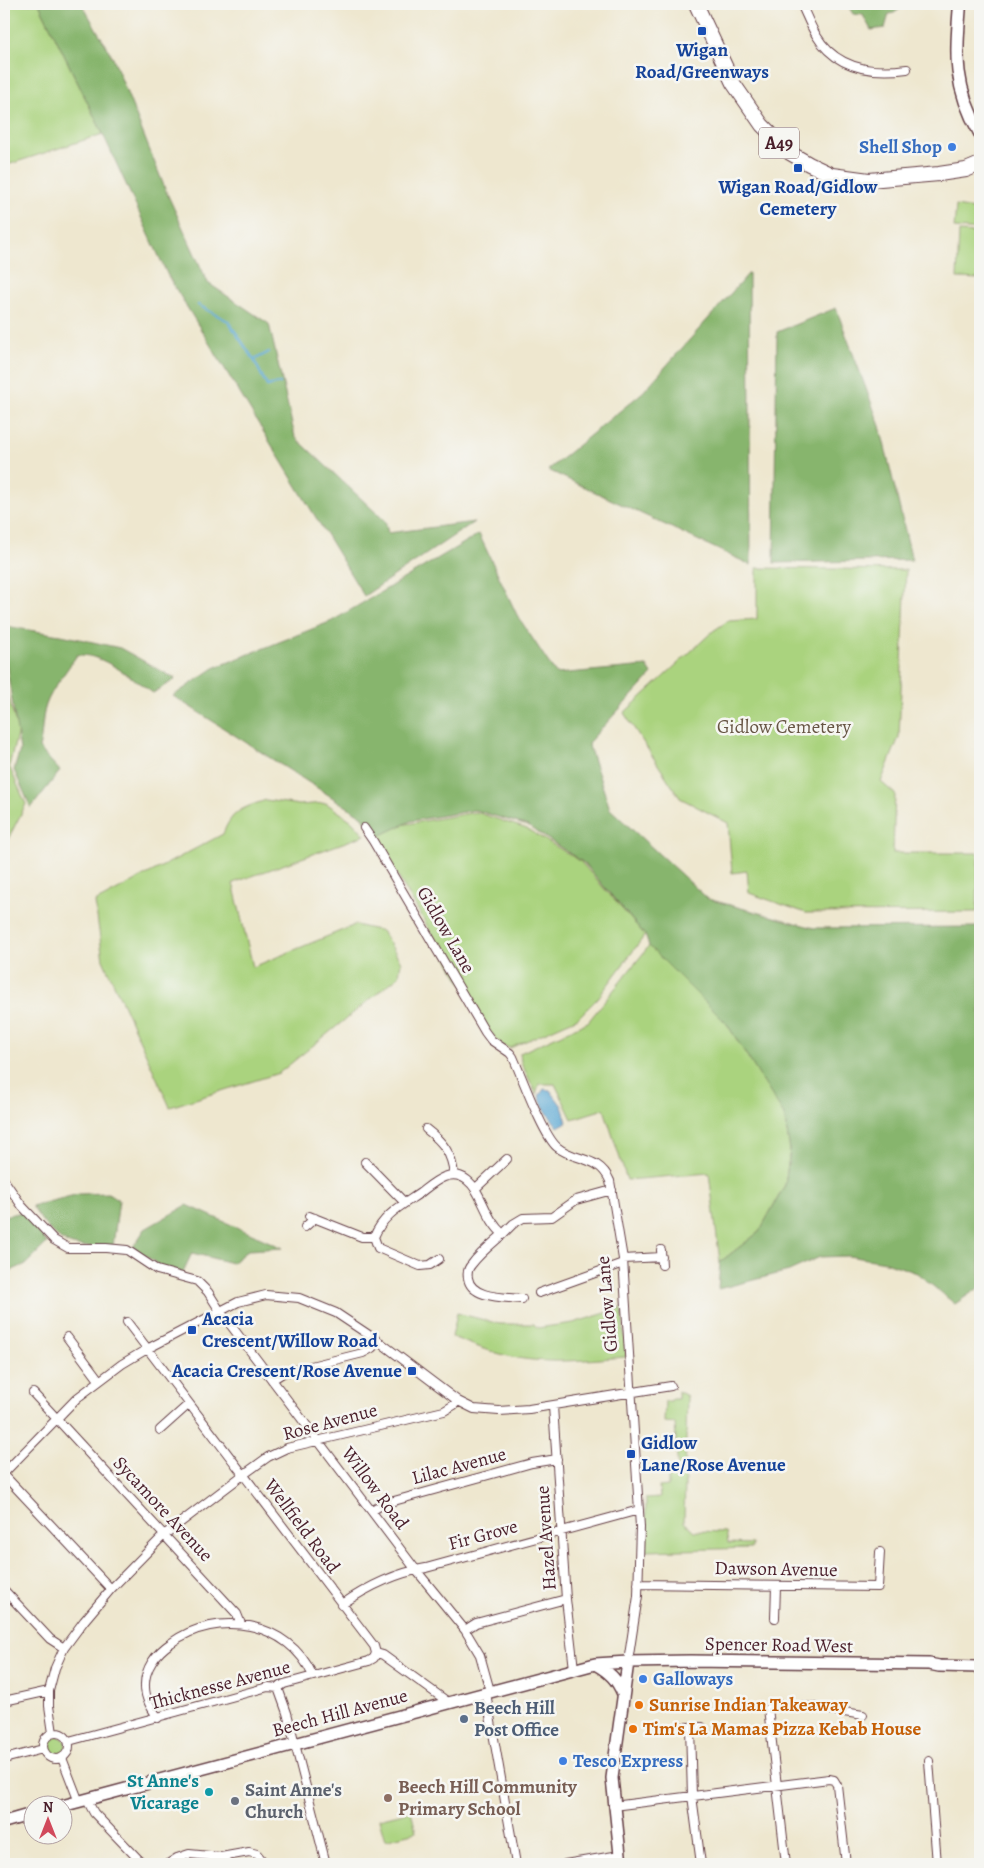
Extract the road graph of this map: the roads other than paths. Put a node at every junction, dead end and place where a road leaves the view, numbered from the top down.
1 (696, 4) edge
2 (801, 4) edge
3 (960, 4) edge
4 (907, 69) dead end
5 (980, 133) edge
6 (980, 164) edge
7 (966, 170) junction
8 (980, 171) edge
9 (364, 828) dead end
10 (426, 1129) dead end
11 (507, 1159) dead end
12 (365, 1162) dead end
13 (454, 1175) junction
14 (4, 1180) edge
15 (476, 1188) junction
16 (612, 1190) junction
17 (405, 1202) junction
18 (305, 1226) dead end
19 (503, 1234) junction
20 (374, 1237) junction
21 (661, 1257) dead end
22 (439, 1259) dead end
23 (623, 1261) junction
24 (539, 1292) dead end
25 (522, 1299) dead end
26 (220, 1311) junction
27 (127, 1322) dead end
28 (67, 1337) dead end
29 (378, 1341) junction
30 (147, 1349) junction
31 (99, 1380) junction
32 (272, 1380) junction
33 (671, 1386) dead end
34 (33, 1392) dead end
35 (632, 1392) junction
36 (458, 1400) junction
37 (189, 1404) junction
38 (553, 1406) junction
39 (56, 1418) junction
40 (160, 1430) dead end
41 (318, 1440) junction
42 (557, 1459) junction
43 (4, 1474) edge
44 (243, 1475) junction
45 (639, 1510) junction
46 (372, 1511) junction
47 (561, 1531) junction
48 (164, 1535) junction
49 (880, 1552) dead end
50 (416, 1570) junction
51 (638, 1584) junction
52 (776, 1586) junction
53 (111, 1589) junction
54 (4, 1590) edge
55 (566, 1599) junction
56 (341, 1605) junction
57 (775, 1618) dead end
58 (241, 1624) junction
59 (465, 1630) junction
60 (64, 1648) junction
61 (376, 1653) junction
62 (628, 1662) junction
63 (596, 1664) junction
64 (975, 1664) edge
65 (574, 1669) junction
66 (313, 1676) junction
67 (278, 1688) junction
68 (49, 1691) junction
69 (488, 1692) junction
70 (623, 1694) junction
71 (4, 1701) edge
72 (448, 1702) junction
73 (863, 1715) dead end
74 (158, 1718) junction
75 (680, 1727) dead end
76 (690, 1727) junction
77 (702, 1727) dead end
78 (53, 1734) junction
79 (68, 1741) junction
80 (294, 1744) junction
81 (43, 1749) junction
82 (62, 1758) junction
83 (4, 1759) edge
84 (928, 1761) dead end
85 (776, 1786) junction
86 (692, 1796) junction
87 (83, 1801) junction
88 (72, 1804) edge
89 (614, 1806) junction
90 (22, 1817) edge
91 (4, 1822) edge
92 (620, 1860) edge
93 (143, 1864) edge
94 (168, 1864) edge
95 (264, 1864) edge
96 (326, 1864) edge
97 (516, 1864) edge
98 (565, 1864) edge
99 (700, 1864) edge
100 (786, 1864) edge
101 (846, 1864) edge
102 (937, 1864) edge

1 - 7 highway, A49
2 - 4 street
3 - 5 main road
6 - 7 highway, A49
7 - 8 highway, A49
9 - 16 street, Gidlow Lane
10 - 13 street
11 - 15 street
12 - 17 street
13 - 15 street
13 - 17 street
14 - 26 street, Willow Road
15 - 19 street
16 - 19 street
16 - 23 street, Gidlow Lane
17 - 20 street
18 - 20 street
19 - 25 street
20 - 22 street
21 - 23 street
23 - 24 street
23 - 35 street, Gidlow Lane
26 - 29 street
26 - 30 street
26 - 32 street, Willow Road
27 - 30 street, Wellfield Road
28 - 31 street
29 - 32 street
29 - 36 street
30 - 31 street
30 - 37 street, Wellfield Road
31 - 39 street
32 - 41 street, Willow Road
33 - 35 street
34 - 39 street, Sycamore Avenue
35 - 38 street
35 - 45 street, Gidlow Lane
36 - 38 street
36 - 41 street, Rose Avenue
37 - 40 street
37 - 44 street, Wellfield Road
38 - 42 street, Hazel Avenue
39 - 43 street
39 - 48 street, Sycamore Avenue
41 - 44 street, Rose Avenue
41 - 46 street, Willow Road
42 - 46 street, Lilac Avenue
42 - 47 street, Hazel Avenue
43 - 53 street
44 - 48 street, Rose Avenue
44 - 56 street, Wellfield Road
45 - 47 street, Fir Grove
45 - 51 street, Gidlow Lane
46 - 50 street, Willow Road
47 - 50 street, Fir Grove
47 - 55 street, Hazel Avenue
48 - 53 street, Rose Avenue
48 - 58 street, Sycamore Avenue
49 - 52 street, Dawson Avenue
50 - 56 street, Fir Grove
50 - 59 street, Willow Road
51 - 52 street, Dawson Avenue
51 - 62 street, Gidlow Lane
52 - 57 street
53 - 60 street, Rose Avenue
54 - 60 street
55 - 59 street
55 - 65 street, Hazel Avenue
56 - 61 street, Wellfield Road
58 - 66 street
58 - 74 street
59 - 69 street, Willow Road
60 - 68 street, Rose Avenue
61 - 66 street, Thicknesse Avenue
61 - 72 street, Wellfield Road
62 - 63 street, Beech Hill Avenue
62 - 64 street, Spencer Road West
62 - 70 street, Gidlow Lane
63 - 65 street, Beech Hill Avenue
63 - 70 street
65 - 69 street, Beech Hill Avenue
66 - 67 street, Thicknesse Avenue
67 - 74 street, Thicknesse Avenue
67 - 80 street
68 - 71 street
68 - 78 street, Rose Avenue
69 - 72 street, Beech Hill Avenue
69 - 97 street, Willow Road
70 - 89 street, Gidlow Lane
72 - 80 street, Beech Hill Avenue
73 - 85 street
74 - 79 street, Thicknesse Avenue
75 - 76 street
76 - 77 street
76 - 86 street
78 - 79 street
78 - 81 street
79 - 82 street
80 - 87 street, Beech Hill Avenue
80 - 96 street
81 - 82 street
81 - 83 street
82 - 87 street
84 - 102 street
85 - 86 street
85 - 100 street
85 - 101 street
86 - 89 street
86 - 99 street
87 - 88 street, Beech Hill Avenue
87 - 93 street
89 - 92 street, Gidlow Lane
90 - 91 street
92 - 98 street
94 - 95 street

